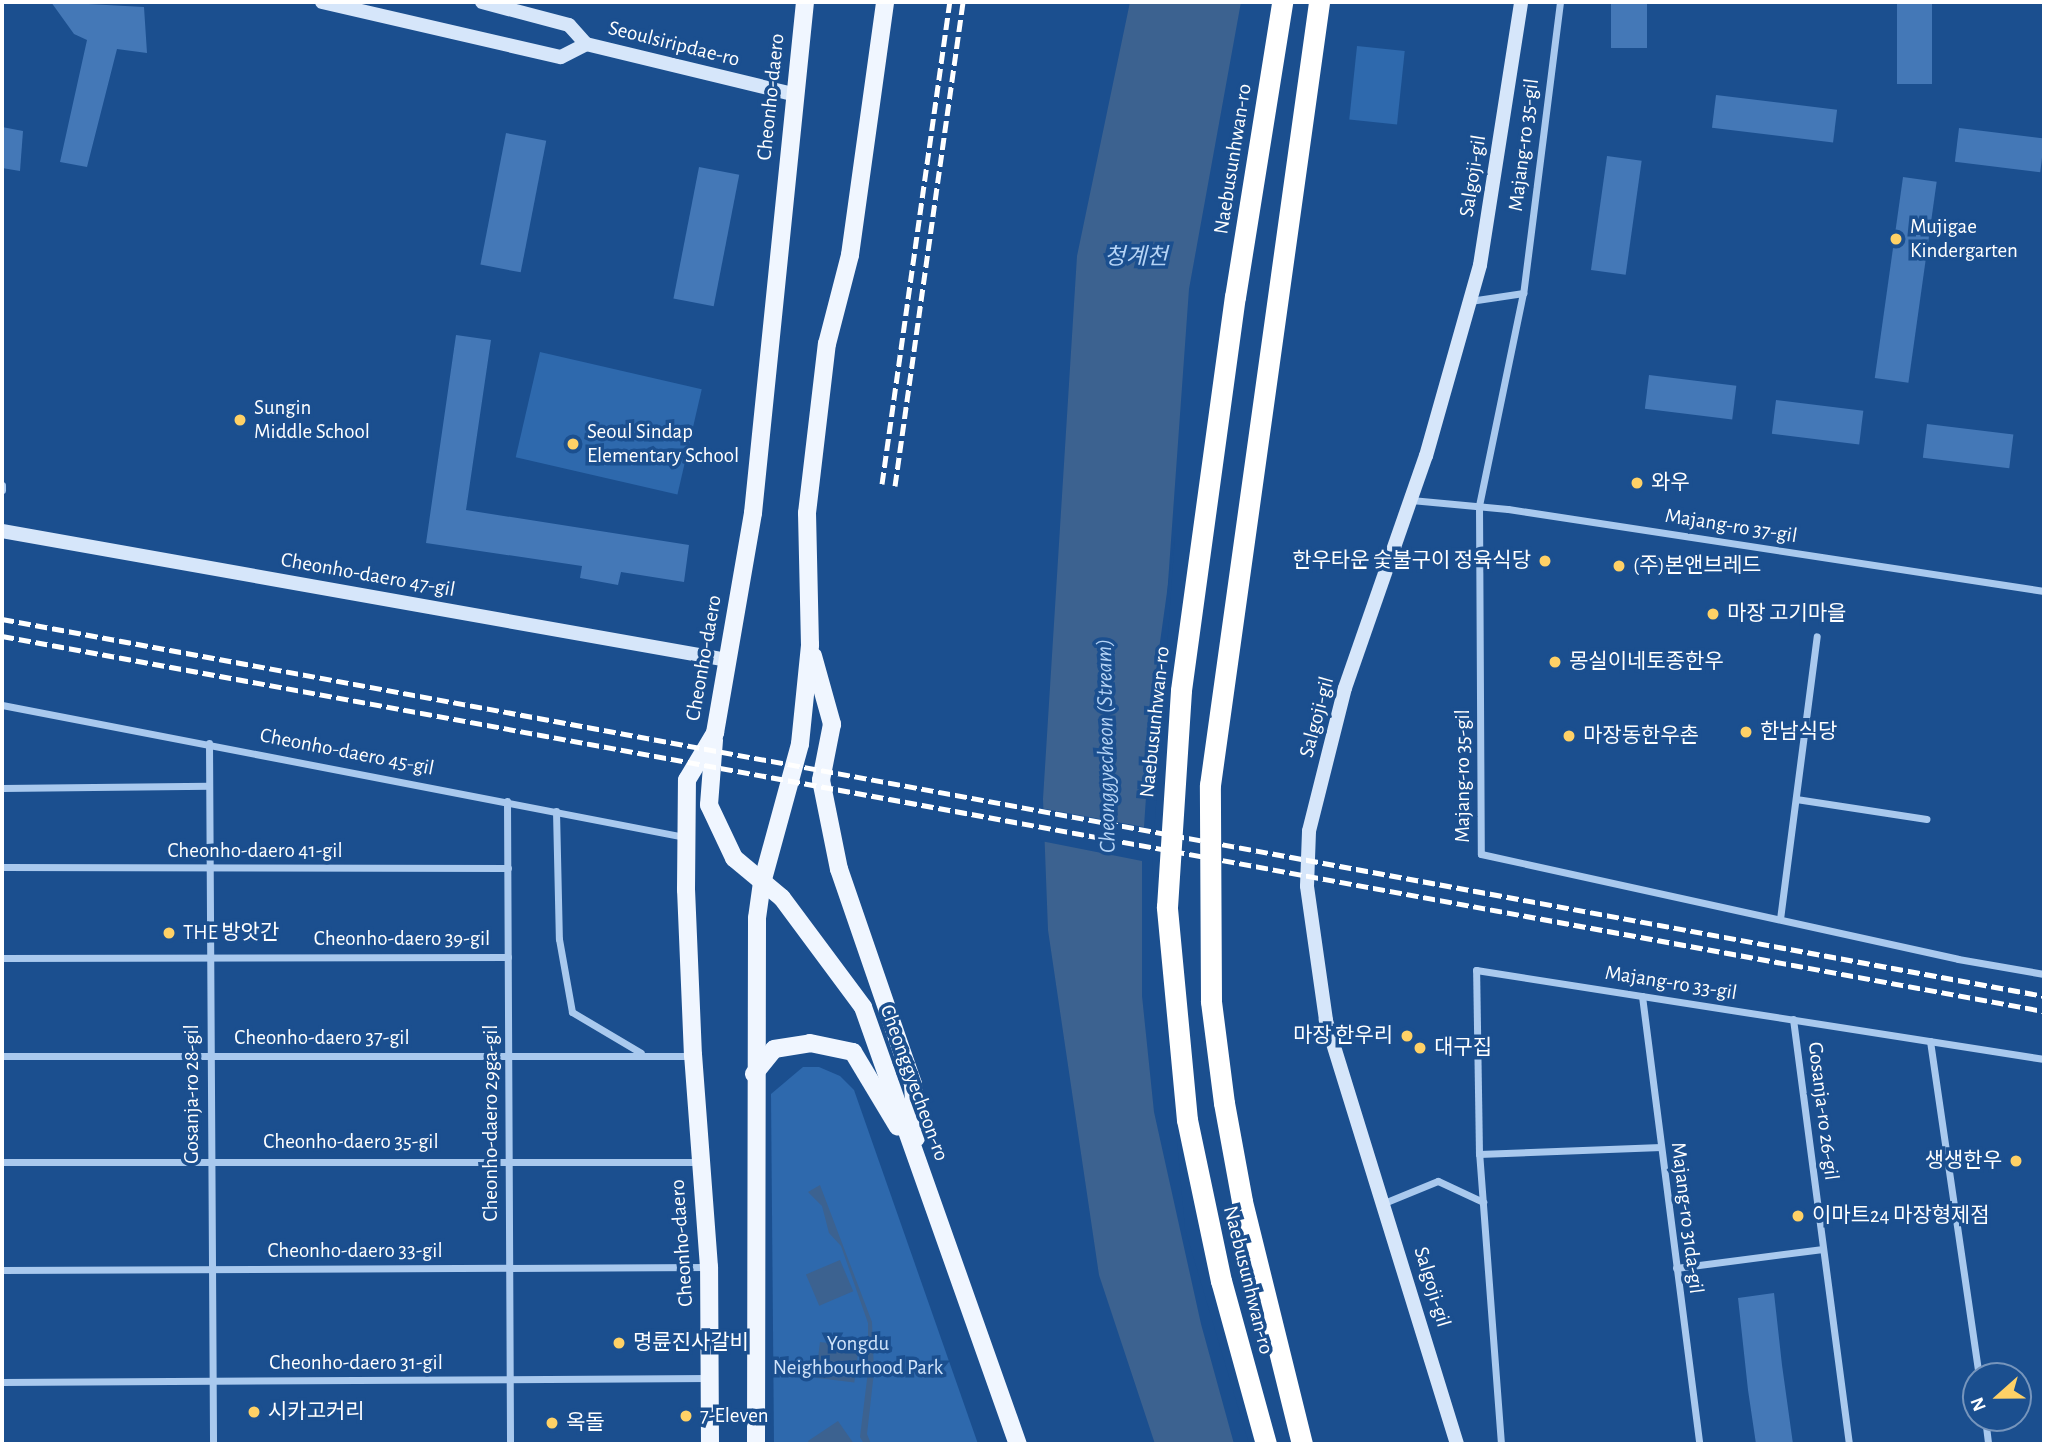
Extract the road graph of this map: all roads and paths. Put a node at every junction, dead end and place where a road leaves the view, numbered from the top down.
1 (322, 2) edge
2 (482, 2) edge
3 (805, 2) edge
4 (885, 2) edge
5 (1282, 2) edge
6 (1319, 2) edge
7 (1521, 2) edge
8 (1560, 2) edge
9 (586, 44) junction
10 (793, 94) junction
11 (1523, 293) junction
12 (1470, 301) junction
13 (1411, 500) junction
14 (1479, 506) junction
15 (2, 531) edge
16 (2044, 591) edge
17 (1817, 636) dead end
18 (810, 645) junction
19 (727, 660) junction
20 (2, 705) edge
21 (715, 733) junction
22 (209, 743) junction
23 (209, 786) junction
24 (2, 788) edge
25 (1796, 799) junction
26 (507, 802) junction
27 (556, 811) junction
28 (1926, 819) dead end
29 (686, 837) junction
30 (2, 867) edge
31 (209, 868) junction
32 (508, 869) junction
33 (762, 883) junction
34 (1780, 919) junction
35 (209, 955) junction
36 (508, 957) junction
37 (2, 958) edge
38 (2044, 974) edge
39 (1642, 996) junction
40 (1793, 1019) junction
41 (1930, 1041) junction
42 (643, 1054) junction
43 (2, 1056) edge
44 (209, 1056) junction
45 (508, 1056) junction
46 (692, 1056) junction
47 (2044, 1059) edge
48 (754, 1073) junction
49 (1661, 1146) junction
50 (1479, 1154) junction
51 (509, 1159) junction
52 (918, 1159) junction
53 (209, 1160) junction
54 (2, 1162) edge
55 (700, 1162) junction
56 (1483, 1202) junction
57 (1384, 1203) junction
58 (1823, 1249) junction
59 (709, 1267) junction
60 (509, 1268) junction
61 (1676, 1268) junction
62 (210, 1269) junction
63 (2, 1270) edge
64 (1977, 1362) edge
65 (710, 1378) junction
66 (510, 1379) junction
67 (2, 1382) edge
68 (212, 1382) junction
69 (213, 1444) edge
70 (510, 1444) edge
71 (710, 1444) edge
72 (756, 1444) edge
73 (1018, 1444) edge
74 (1266, 1444) edge
75 (1302, 1444) edge
76 (1457, 1444) edge
77 (1501, 1444) edge
78 (1699, 1444) edge
79 (1849, 1444) edge

1 - 9 main road, Seoulsiripdae-ro
2 - 9 main road, Seoulsiripdae-ro
3 - 10 main road, Cheonho-daero
4 - 18 main road
5 - 74 highway, Naebusunhwan-ro, bridge
6 - 75 highway, Naebusunhwan-ro, bridge
7 - 12 main road, Salgoji-gil
8 - 11 street, Majang-ro 35-gil
9 - 10 main road, Seoulsiripdae-ro
10 - 19 main road, Cheonho-daero
11 - 12 street
11 - 14 street, Majang-ro 35-gil
12 - 13 main road, Salgoji-gil
13 - 14 street, Majang-ro 37-gil
13 - 57 main road, Salgoji-gil
14 - 16 street, Majang-ro 37-gil
14 - 34 street, Majang-ro 35-gil
15 - 19 main road, Cheonho-daero 47-gil
17 - 25 street
18 - 33 main road
18 - 52 main road
19 - 21 main road, Cheonho-daero
20 - 22 street, Cheonho-daero 45-gil
21 - 29 main road, Cheonho-daero
21 - 33 main road, Cheonggyecheon-ro
22 - 23 street, Gosanja-ro 28-gil
22 - 26 street, Cheonho-daero 45-gil
23 - 24 street
23 - 31 street, Gosanja-ro 28-gil
25 - 28 street
25 - 34 street
26 - 27 street, Cheonho-daero 45-gil
26 - 32 street, Cheonho-daero 29ga-gil
27 - 29 street, Cheonho-daero 45-gil
27 - 42 street, Cheonho-daero 37-gil
29 - 46 main road, Cheonho-daero
30 - 31 street, Cheonho-daero 41-gil
31 - 32 street, Cheonho-daero 41-gil
31 - 35 street, Gosanja-ro 28-gil
32 - 36 street, Cheonho-daero 29ga-gil
33 - 48 main road
33 - 52 main road, Cheonggyecheon-ro
34 - 38 street, Majang-ro 35-gil
35 - 36 street, Cheonho-daero 39-gil
35 - 37 street, Cheonho-daero 39-gil
35 - 44 street, Gosanja-ro 28-gil
36 - 45 street, Cheonho-daero 29ga-gil
39 - 40 street, Majang-ro 33-gil
39 - 49 street, Majang-ro 31da-gil
39 - 50 street, Majang-ro 33-gil
40 - 41 street, Majang-ro 33-gil
40 - 58 street, Gosanja-ro 26-gil
41 - 47 street, Majang-ro 33-gil
41 - 64 street
42 - 45 street, Cheonho-daero 37-gil
42 - 46 street, Cheonho-daero 37-gil
43 - 44 street, Cheonho-daero 37-gil
44 - 45 street, Cheonho-daero 37-gil
44 - 53 street, Gosanja-ro 28-gil
45 - 51 street, Cheonho-daero 29ga-gil
46 - 55 main road, Cheonho-daero
48 - 52 main road
48 - 72 main road
49 - 50 street
49 - 61 street, Majang-ro 31da-gil
50 - 56 street, Majang-ro 33-gil
51 - 53 street, Cheonho-daero 35-gil
51 - 55 street, Cheonho-daero 35-gil
51 - 60 street, Cheonho-daero 29ga-gil
52 - 73 main road, Cheonggyecheon-ro
53 - 54 street, Cheonho-daero 35-gil
53 - 62 street, Gosanja-ro 28-gil
55 - 59 main road, Cheonho-daero
56 - 57 street
56 - 77 street, Majang-ro 33-gil
57 - 76 main road, Salgoji-gil
58 - 61 street
58 - 79 street, Gosanja-ro 26-gil
59 - 60 street, Cheonho-daero 33-gil
59 - 65 main road, Cheonho-daero
60 - 62 street, Cheonho-daero 33-gil
60 - 66 street, Cheonho-daero 29ga-gil
61 - 78 street, Majang-ro 31da-gil
62 - 63 street, Cheonho-daero 33-gil
62 - 68 street, Gosanja-ro 28-gil
65 - 66 street, Cheonho-daero 31-gil
65 - 71 main road, Cheonho-daero
66 - 68 street, Cheonho-daero 31-gil
66 - 70 street, Cheonho-daero 29ga-gil
67 - 68 street, Cheonho-daero 31-gil
68 - 69 street, Gosanja-ro 28-gil

